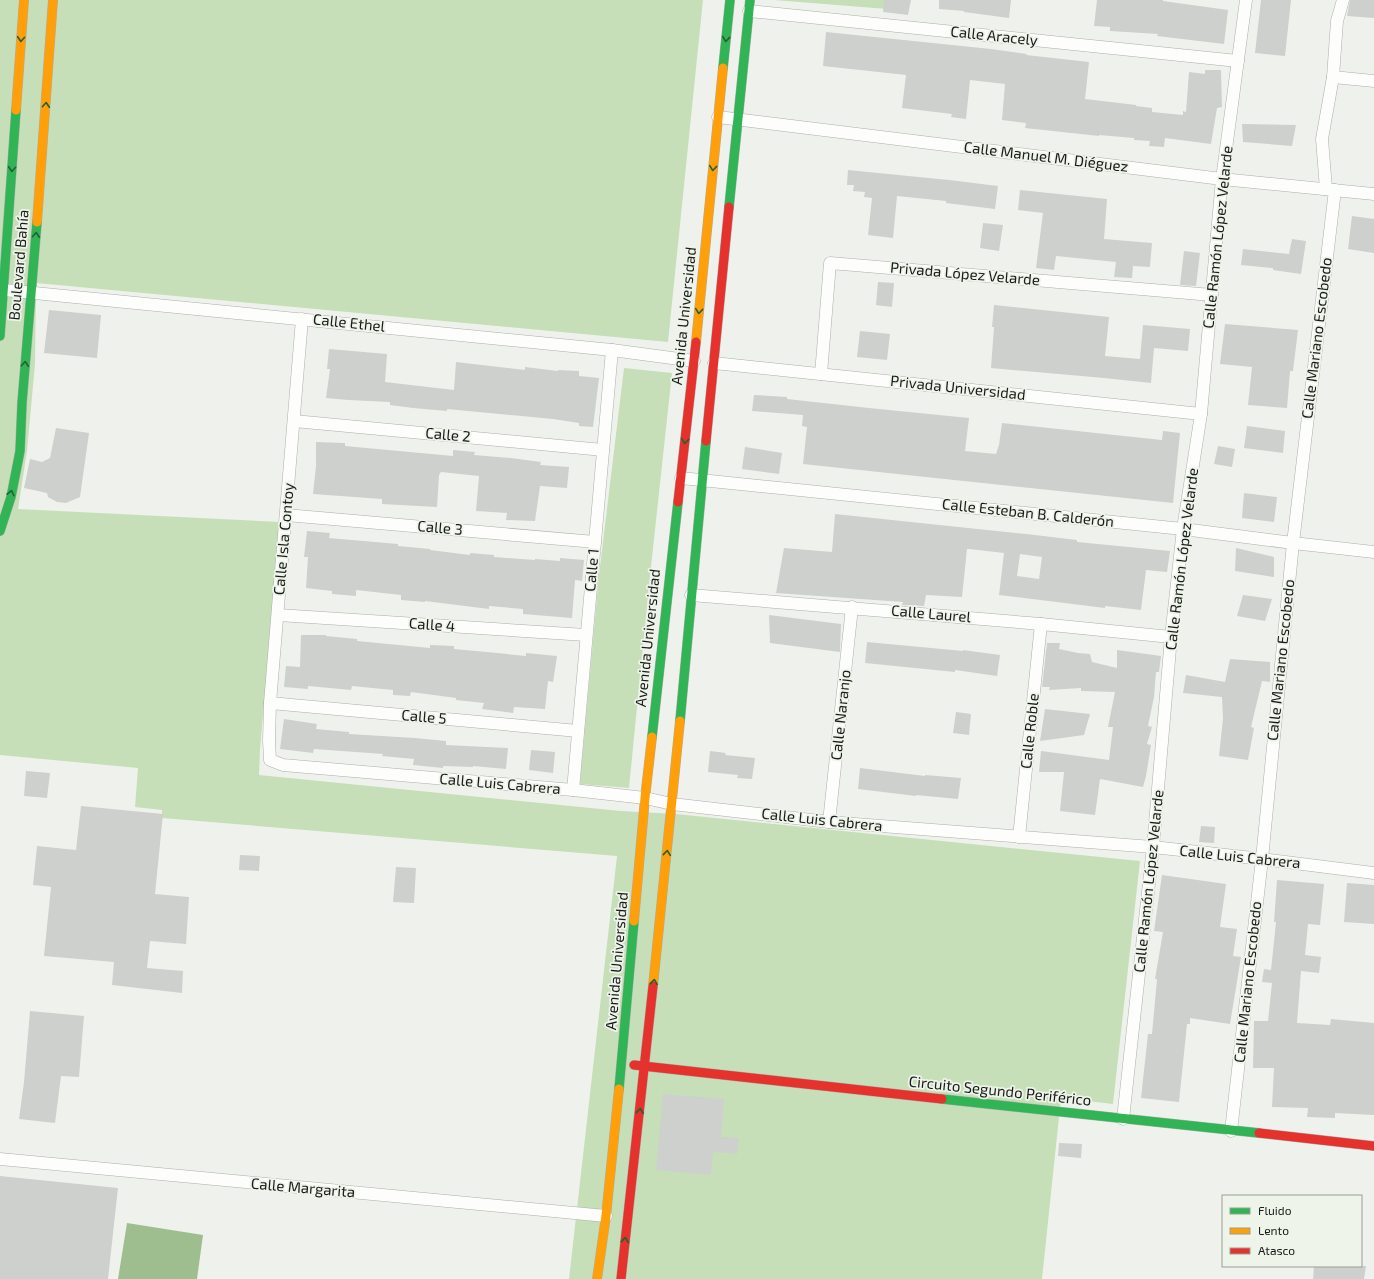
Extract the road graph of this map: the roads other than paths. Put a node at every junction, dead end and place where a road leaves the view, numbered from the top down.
1 (24, 0) edge
2 (53, 0) edge
3 (730, 0) edge
4 (1246, 0) edge
5 (1344, 0) edge
6 (750, 5) edge
7 (1238, 61) junction
8 (1333, 77) junction
9 (1374, 81) edge
10 (718, 118) junction
11 (737, 119) junction
12 (1222, 179) junction
13 (1330, 190) junction
14 (1374, 194) edge
15 (4, 290) junction
16 (700, 292) junction
17 (32, 293) junction
18 (720, 295) junction
19 (1212, 295) junction
20 (302, 319) junction
21 (0, 336) edge
22 (612, 350) junction
23 (694, 361) junction
24 (714, 363) junction
25 (821, 374) junction
26 (1201, 414) junction
27 (294, 421) junction
28 (603, 450) junction
29 (681, 478) junction
30 (702, 481) junction
31 (286, 515) junction
32 (1183, 529) junction
33 (0, 531) edge
34 (595, 542) junction
35 (1293, 543) junction
36 (1374, 552) edge
37 (691, 595) junction
38 (852, 607) junction
39 (278, 615) junction
40 (1041, 624) junction
41 (586, 635) junction
42 (1171, 637) junction
43 (270, 703) junction
44 (578, 731) junction
45 (270, 760) joint
46 (573, 790) junction
47 (644, 798) junction
48 (672, 804) junction
49 (829, 822) junction
50 (1019, 838) junction
51 (1153, 847) junction
52 (1262, 859) junction
53 (1374, 873) edge
54 (622, 1064) junction
55 (645, 1067) junction
56 (1124, 1119) junction
57 (1231, 1131) junction
58 (1374, 1146) edge
59 (0, 1159) edge
60 (606, 1216) junction
61 (597, 1279) edge
62 (621, 1279) edge

1 -> 15 main road, Boulevard Bahía
17 -> 2 main road, Boulevard Bahía
3 -> 10 main road, Avenida Universidad
4 - 7 street, Calle Ramón López Velarde
5 - 8 street, Calle Mariano Escobedo
6 - 7 street, Calle Aracely
6 - 11 main road
7 - 12 street, Calle Ramón López Velarde
8 - 9 street
8 - 13 street, Calle Mariano Escobedo
10 - 11 street, Calle Manuel M. Diéguez
10 -> 16 main road, Avenida Universidad
11 - 12 street, Calle Manuel M. Diéguez
11 - 18 main road
12 - 13 street, Calle Manuel M. Diéguez
12 - 19 street, Calle Ramón López Velarde
13 - 14 street, Calle Manuel M. Diéguez
13 - 35 street, Calle Mariano Escobedo
15 - 17 street, Calle Ethel
15 - 21 main road, Boulevard Bahía
16 - 18 street
16 -> 23 main road, Avenida Universidad
17 - 20 street, Calle Ethel
33 -> 17 main road, Boulevard Bahía
18 - 24 main road
19 - 25 street, Privada López Velarde
19 - 26 street, Calle Ramón López Velarde
20 - 22 street, Calle Ethel
20 - 27 street, Calle Isla Contoy
22 - 23 street, Calle Ethel
22 - 28 street, Calle 1
23 -> 29 main road, Avenida Universidad
24 - 25 street, Privada Universidad
24 - 30 main road
25 - 26 street, Privada Universidad
26 - 32 street, Calle Ramón López Velarde
27 - 28 street, Calle 2
27 - 31 street, Calle Isla Contoy
28 - 34 street, Calle 1
29 - 30 street, Calle Esteban B. Calderón
29 - 47 main road, Avenida Universidad
30 - 32 street, Calle Esteban B. Calderón
30 - 37 main road
31 - 34 street, Calle 3
31 - 39 street, Calle Isla Contoy
32 - 35 street, Calle Esteban B. Calderón
32 - 42 street, Calle Ramón López Velarde
34 - 41 street, Calle 1
35 - 36 street, Calle Esteban B. Calderón
35 - 52 street, Calle Mariano Escobedo
37 - 38 street, Calle Laurel
37 - 48 main road
38 - 40 street, Calle Laurel
38 - 49 street, Calle Naranjo
39 - 41 street, Calle 4
39 - 43 street, Calle Isla Contoy
40 - 42 street, Calle Laurel
40 - 50 street, Calle Roble
41 - 44 street, Calle 1
42 - 51 street, Calle Ramón López Velarde
43 - 44 street, Calle 5
43 - 45 street, Calle Isla Contoy
44 - 46 street, Calle 1
45 - 46 street, Calle Luis Cabrera
46 - 47 street, Calle Luis Cabrera
47 - 48 street, Calle Luis Cabrera
47 - 54 main road, Avenida Universidad
48 - 49 street, Calle Luis Cabrera
55 -> 48 main road
49 - 50 street, Calle Luis Cabrera
50 - 51 street, Calle Luis Cabrera
51 - 52 street, Calle Luis Cabrera
51 - 56 street, Calle Ramón López Velarde
52 - 53 street, Calle Luis Cabrera
52 - 57 street, Calle Mariano Escobedo
54 - 55 main road, Circuito Segundo Periférico
54 - 60 main road, Avenida Universidad
55 - 56 main road, Circuito Segundo Periférico
62 -> 55 main road
56 - 57 main road, Circuito Segundo Periférico
57 - 58 main road, Circuito Segundo Periférico
59 - 60 street, Calle Margarita
60 - 61 main road, Avenida Universidad

